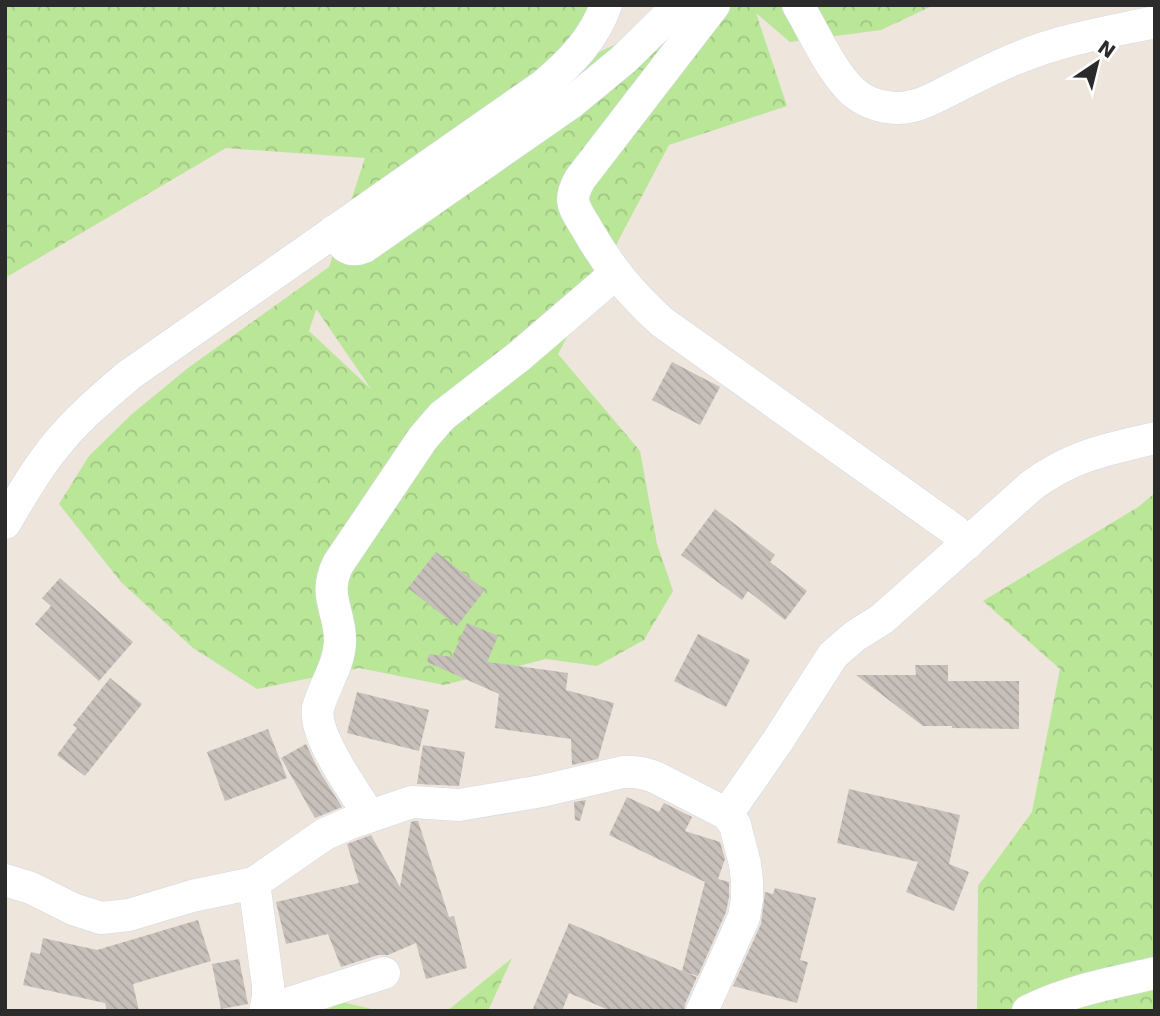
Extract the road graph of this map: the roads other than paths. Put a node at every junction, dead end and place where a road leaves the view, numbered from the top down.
1 (606, 5) edge
2 (679, 5) edge
3 (714, 5) edge
4 (798, 5) edge
5 (1155, 22) edge
6 (334, 231) junction
7 (615, 274) junction
8 (1155, 439) edge
9 (14, 489) edge
10 (5, 523) edge
11 (967, 544) junction
12 (727, 814) junction
13 (368, 817) junction
14 (5, 880) edge
15 (254, 883) junction
16 (384, 973) dead end
17 (1155, 973) edge
18 (266, 1007) edge
19 (702, 1011) edge
20 (1028, 1011) edge

1 - 6 street
2 - 6 street
3 - 7 street
4 - 5 street
6 - 9 street
7 - 11 street
7 - 13 street
8 - 11 street
9 - 10 street
11 - 12 street
12 - 13 street
12 - 19 street
13 - 15 street
14 - 15 street
15 - 18 street
16 - 18 street
17 - 20 street

